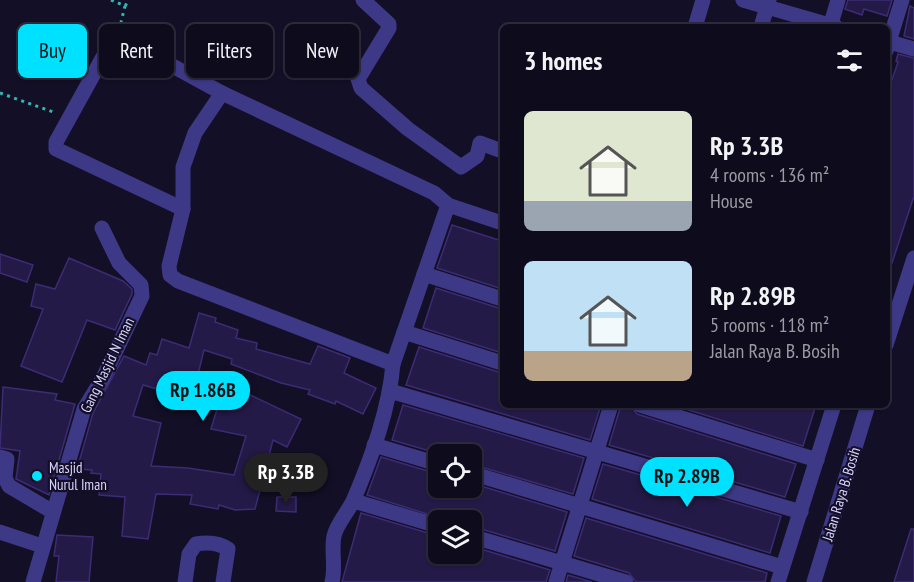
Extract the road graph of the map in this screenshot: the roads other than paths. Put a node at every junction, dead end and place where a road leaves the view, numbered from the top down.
1 (363, 0) edge
2 (703, 0) edge
3 (743, 0) edge
4 (838, 0) edge
5 (902, 0) edge
6 (768, 4) edge
7 (696, 24) edge
8 (762, 24) edge
9 (826, 24) edge
10 (832, 24) edge
11 (890, 36) edge
12 (890, 45) edge
13 (914, 49) edge
14 (222, 93) junction
15 (500, 150) edge
16 (448, 205) junction
17 (183, 209) junction
18 (500, 222) edge
19 (102, 228) dead end
20 (914, 258) edge
21 (424, 274) junction
22 (500, 298) edge
23 (893, 299) edge
24 (890, 319) edge
25 (404, 332) junction
26 (500, 362) edge
27 (393, 364) junction
28 (390, 391) junction
29 (610, 408) edge
30 (650, 408) edge
31 (833, 408) edge
32 (867, 408) edge
33 (374, 446) junction
34 (597, 450) junction
35 (0, 457) edge
36 (817, 460) junction
37 (428, 461) edge
38 (482, 476) edge
39 (354, 501) junction
40 (580, 504) junction
41 (53, 512) junction
42 (801, 512) junction
43 (428, 523) edge
44 (0, 532) edge
45 (482, 539) edge
46 (42, 546) junction
47 (562, 564) junction
48 (780, 575) edge
49 (33, 582) edge
50 (185, 582) edge
51 (223, 582) edge
52 (332, 582) edge
53 (556, 582) edge
54 (626, 582) edge
55 (814, 582) edge

1 - 15 street
2 - 7 street
3 - 6 street
4 - 10 street
5 - 11 street
6 - 8 street
6 - 9 street
12 - 13 street
14 - 16 street
14 - 17 street
14 - 17 street
16 - 18 street
16 - 21 street
17 - 27 street
19 - 41 street, Gang Masjid N Iman
20 - 23 street
21 - 22 street
21 - 25 street
23 - 24 street
25 - 26 street
25 - 27 street
27 - 28 street
28 - 33 street
28 - 34 street
29 - 34 street
30 - 36 street
31 - 36 street
32 - 55 street, Jalan Raya B. Bosih
33 - 37 street
33 - 39 street
34 - 40 street
34 - 42 street
35 - 41 street
36 - 42 street
38 - 40 street
39 - 43 street
39 - 52 street
40 - 47 street
40 - 48 street
41 - 46 street, Gang Masjid N Iman
42 - 48 street
44 - 46 street
45 - 47 street
46 - 49 street, Gang Masjid N Iman
47 - 53 street
47 - 54 street
50 - 51 street

